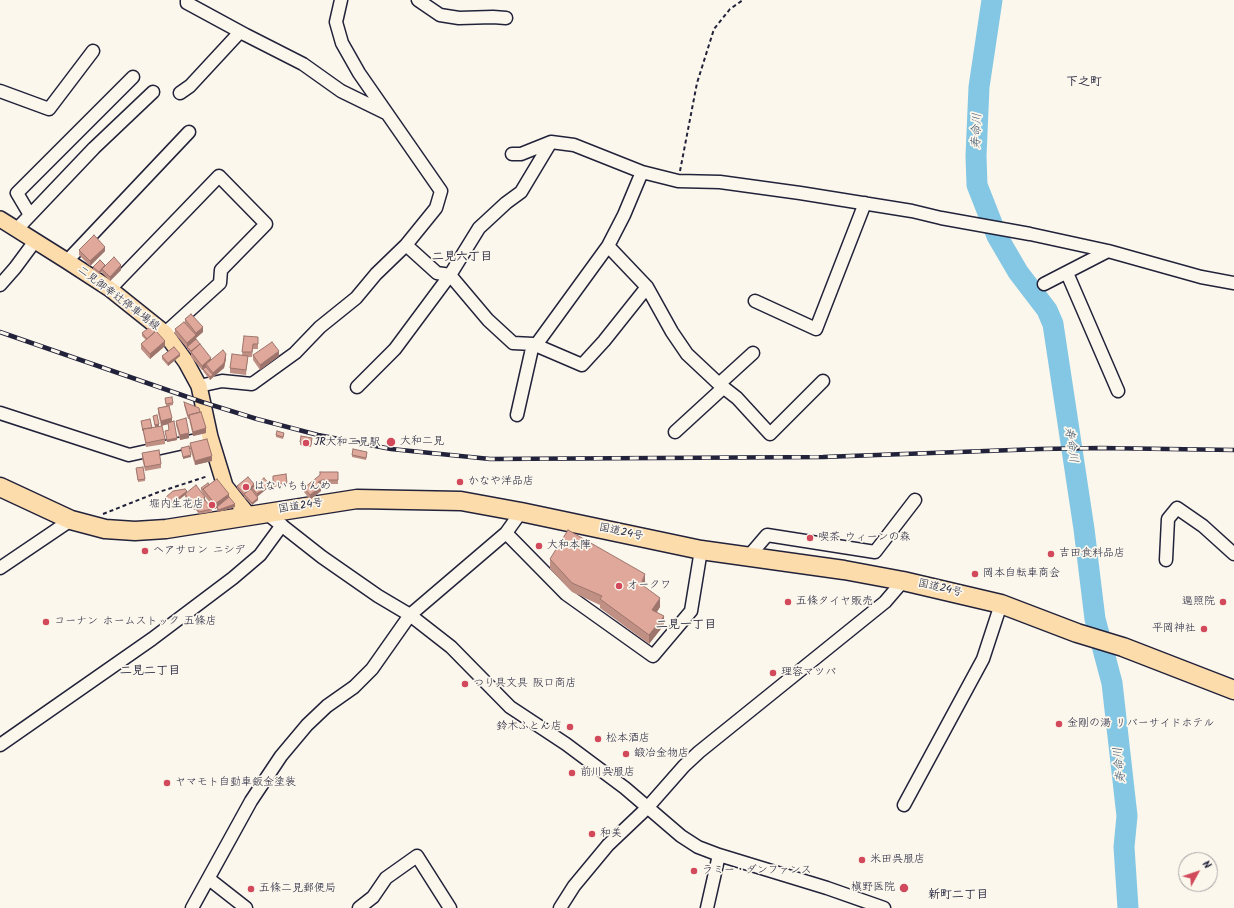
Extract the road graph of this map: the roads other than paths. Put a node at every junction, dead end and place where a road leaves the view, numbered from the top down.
1 (187, 0) edge
2 (341, 0) edge
3 (418, 0) edge
4 (506, 18) dead end
5 (240, 32) junction
6 (94, 51) dead end
7 (134, 78) dead end
8 (0, 91) edge
9 (154, 92) dead end
10 (180, 93) dead end
11 (387, 114) junction
12 (189, 132) dead end
13 (551, 142) junction
14 (512, 154) dead end
15 (642, 172) junction
16 (865, 203) junction
17 (30, 215) junction
18 (0, 220) edge
19 (16, 230) junction
20 (35, 241) junction
21 (406, 245) junction
22 (608, 246) junction
23 (1108, 251) junction
24 (68, 261) junction
25 (1067, 272) junction
26 (450, 275) junction
27 (1234, 283) edge
28 (0, 284) edge
29 (1044, 284) dead end
30 (647, 287) junction
31 (110, 289) junction
32 (755, 300) dead end
33 (165, 334) junction
34 (535, 344) junction
35 (753, 353) dead end
36 (824, 381) dead end
37 (198, 386) junction
38 (721, 386) junction
39 (358, 387) dead end
40 (1118, 391) dead end
41 (0, 413) edge
42 (517, 415) dead end
43 (675, 432) dead end
44 (210, 437) junction
45 (0, 487) edge
46 (915, 500) dead end
47 (521, 512) junction
48 (257, 514) junction
49 (78, 522) junction
50 (282, 525) junction
51 (506, 533) junction
52 (702, 550) junction
53 (1234, 554) edge
54 (749, 556) junction
55 (1166, 560) dead end
56 (0, 568) edge
57 (903, 581) junction
58 (1001, 604) junction
59 (410, 615) junction
60 (1234, 690) edge
61 (0, 745) edge
62 (904, 805) dead end
63 (648, 808) junction
64 (719, 855) junction
65 (209, 878) junction
66 (192, 908) edge
67 (246, 908) edge
68 (359, 908) edge
69 (450, 908) edge
70 (560, 908) edge
71 (707, 908) edge
72 (884, 908) edge

1 - 5 street
2 - 11 street
3 - 4 street
5 - 10 street
5 - 11 street
6 - 8 street
7 - 17 street
9 - 17 street
11 - 21 street
12 - 24 street
13 - 14 street
13 - 15 street
13 - 26 street
15 - 16 street
15 - 22 street
16 - 23 street
16 - 32 street
17 - 19 street
18 - 19 main road, 二見御幸辻停車場線
19 - 20 main road, 二見御幸辻停車場線
20 - 24 main road, 二見御幸辻停車場線
20 - 28 street
21 - 26 street
21 - 37 street
22 - 30 street
22 - 34 street
23 - 25 street
23 - 27 street
24 - 31 main road, 二見御幸辻停車場線
25 - 29 street
25 - 40 street
26 - 34 street
26 - 39 street
30 - 34 street
30 - 38 street
31 - 33 main road, 二見御幸辻停車場線
31 - 33 street
33 - 37 main road, 二見御幸辻停車場線
34 - 42 street
35 - 38 street
36 - 38 street
37 - 44 main road, 二見御幸辻停車場線
38 - 43 street
41 - 44 street
44 - 48 main road, 二見御幸辻停車場線
45 - 49 highway, 国道24号
46 - 54 street
47 - 48 highway, 国道24号
47 - 51 street
47 - 52 highway, 国道24号
48 - 49 highway, 国道24号
48 - 50 street
49 - 56 street
50 - 59 street
50 - 61 street
51 - 52 street
51 - 59 street
52 - 54 highway, 国道24号
53 - 55 street
54 - 57 highway, 国道24号
57 - 58 highway, 国道24号
57 - 63 street
58 - 60 highway, 国道24号
58 - 62 street
59 - 63 street
59 - 65 street
63 - 64 street
63 - 70 street
64 - 71 street
64 - 72 street
65 - 66 street
65 - 67 street
68 - 69 street

